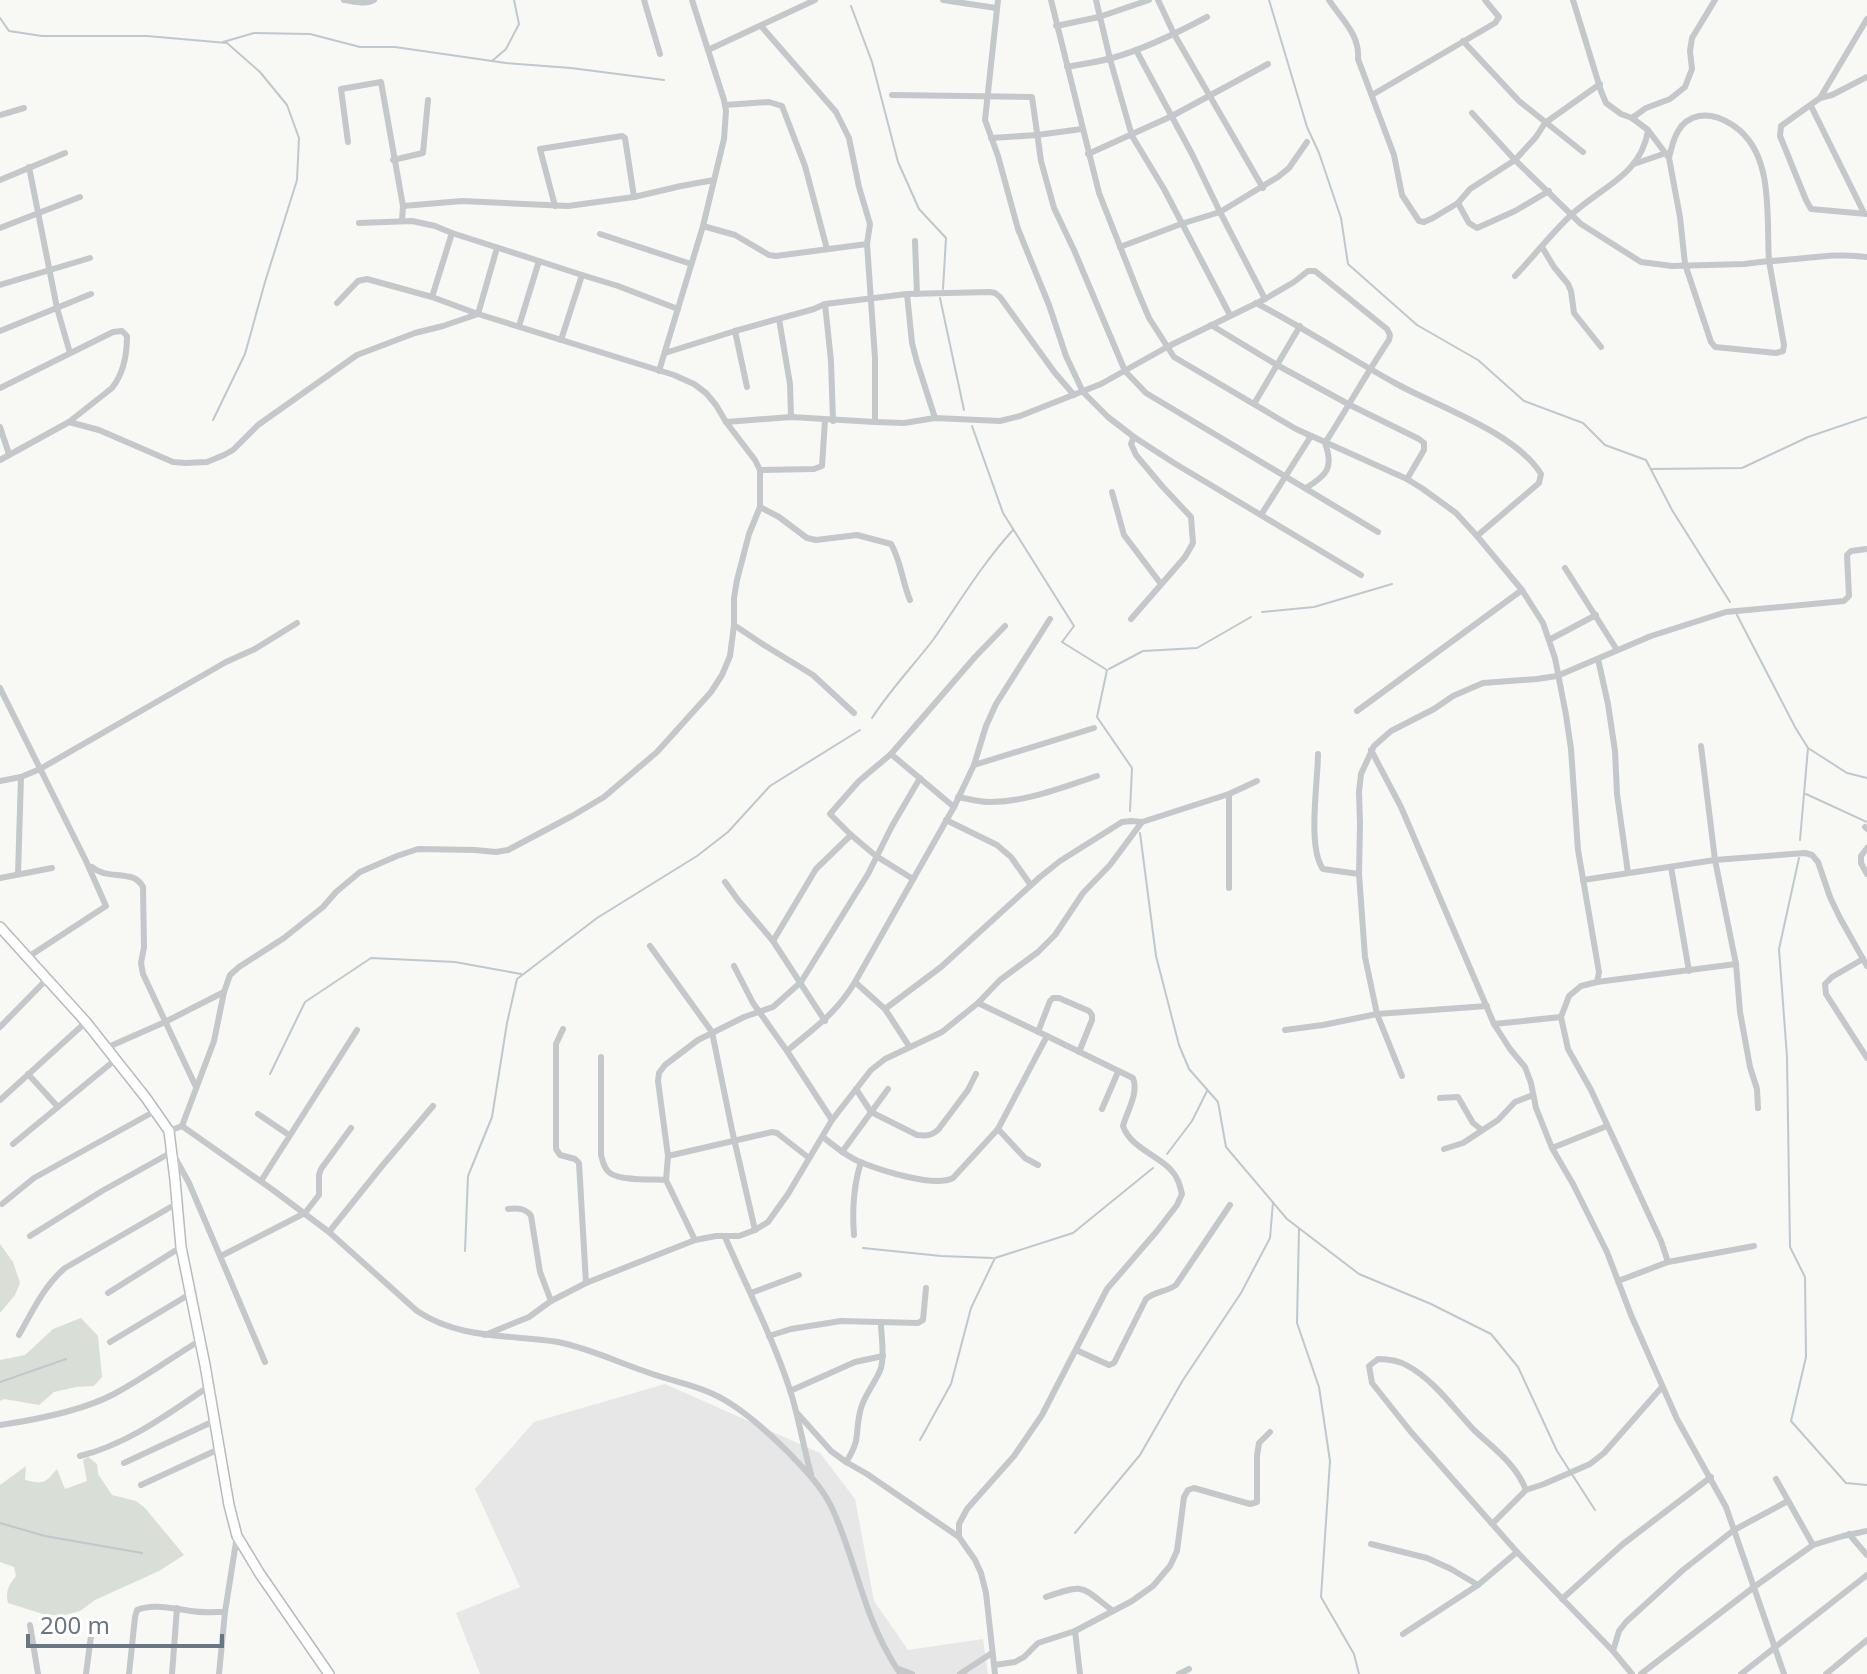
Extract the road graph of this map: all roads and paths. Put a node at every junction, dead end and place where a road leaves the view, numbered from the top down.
1 (344, 0) edge
2 (374, 0) edge
3 (644, 0) edge
4 (692, 0) edge
5 (815, 0) edge
6 (943, 0) edge
7 (1051, 0) edge
8 (1096, 0) edge
9 (1149, 0) edge
10 (1158, 0) edge
11 (1329, 0) edge
12 (1485, 0) edge
13 (1573, 0) edge
14 (1715, 0) edge
15 (997, 4) edge
16 (1099, 17) junction
17 (1207, 17) dead end
18 (1866, 25) edge
19 (761, 26) junction
20 (1056, 26) junction
21 (1174, 34) junction
22 (1463, 41) junction
23 (708, 50) junction
24 (1136, 50) junction
25 (660, 54) dead end
26 (1110, 59) junction
27 (1268, 64) dead end
28 (1067, 67) junction
29 (1867, 77) edge
30 (1600, 84) junction
31 (892, 95) dead end
32 (1372, 95) junction
33 (1210, 96) junction
34 (988, 98) junction
35 (1820, 98) junction
36 (428, 100) dead end
37 (725, 105) junction
38 (1811, 106) junction
39 (24, 108) dead end
40 (1472, 113) dead end
41 (0, 115) edge
42 (1172, 116) junction
43 (1632, 118) junction
44 (1545, 123) junction
45 (1082, 129) junction
46 (1648, 130) junction
47 (1037, 135) junction
48 (1132, 136) junction
49 (991, 138) junction
50 (348, 142) dead end
51 (1307, 142) dead end
52 (1583, 152) dead end
53 (65, 153) dead end
54 (1088, 154) junction
55 (1667, 156) junction
56 (393, 160) junction
57 (1515, 160) junction
58 (1634, 164) junction
59 (29, 167) junction
60 (0, 180) edge
61 (714, 180) junction
62 (1263, 188) junction
63 (1549, 191) junction
64 (80, 197) dead end
65 (634, 197) junction
66 (1458, 203) junction
67 (403, 206) junction
68 (555, 206) junction
69 (39, 212) junction
70 (1220, 212) junction
71 (1865, 214) edge
72 (1571, 215) junction
73 (402, 221) junction
74 (359, 223) dead end
75 (1181, 224) junction
76 (703, 226) junction
77 (0, 228) edge
78 (452, 233) junction
79 (600, 234) dead end
80 (915, 241) dead end
81 (867, 244) junction
82 (1120, 247) junction
83 (1542, 247) junction
84 (497, 248) junction
85 (827, 249) junction
86 (1867, 257) edge
87 (90, 258) dead end
88 (539, 261) junction
89 (1769, 261) junction
90 (691, 264) junction
91 (1685, 264) junction
92 (50, 270) junction
93 (582, 275) junction
94 (1515, 276) dead end
95 (0, 285) edge
96 (91, 294) dead end
97 (907, 294) junction
98 (917, 294) junction
99 (432, 297) junction
100 (872, 298) junction
101 (1265, 299) junction
102 (337, 303) dead end
103 (1256, 303) junction
104 (825, 304) junction
105 (57, 308) junction
106 (678, 309) junction
107 (478, 314) junction
108 (1230, 315) junction
109 (779, 319) junction
110 (1211, 325) junction
111 (519, 326) junction
112 (1300, 326) junction
113 (0, 331) edge
114 (735, 331) junction
115 (561, 340) junction
116 (1167, 347) junction
117 (1601, 347) dead end
118 (70, 353) junction
119 (665, 353) junction
120 (1277, 365) junction
121 (1370, 368) junction
122 (659, 371) junction
123 (1125, 371) junction
124 (747, 387) dead end
125 (0, 388) edge
126 (1083, 392) junction
127 (1074, 395) junction
128 (1254, 404) junction
129 (1350, 405) junction
130 (791, 417) junction
131 (935, 418) junction
132 (825, 420) junction
133 (833, 421) junction
134 (69, 422) junction
135 (726, 422) junction
136 (875, 422) junction
137 (0, 427) edge
138 (1311, 436) junction
139 (1134, 437) junction
140 (1325, 443) junction
141 (9, 454) junction
142 (0, 460) edge
143 (760, 470) junction
144 (1284, 477) junction
145 (1407, 479) junction
146 (1306, 488) junction
147 (1112, 492) dead end
148 (760, 507) junction
149 (1261, 515) junction
150 (1378, 532) dead end
151 (1477, 536) junction
152 (1867, 549) edge
153 (1565, 568) dead end
154 (1361, 575) dead end
155 (1161, 584) junction
156 (1522, 590) junction
157 (910, 600) dead end
158 (1596, 615) junction
159 (1050, 619) dead end
160 (1131, 619) dead end
161 (297, 623) dead end
162 (734, 625) junction
163 (1005, 626) dead end
164 (1549, 640) junction
165 (1617, 650) junction
166 (1598, 659) junction
167 (1557, 676) junction
168 (1, 692) edge
169 (1357, 711) dead end
170 (854, 713) dead end
171 (1094, 728) dead end
172 (1701, 746) dead end
173 (1371, 750) junction
174 (891, 754) junction
175 (1318, 754) dead end
176 (974, 765) junction
177 (40, 769) junction
178 (1097, 776) dead end
179 (21, 777) junction
180 (920, 778) junction
181 (0, 781) edge
182 (1257, 781) dead end
183 (1229, 794) junction
184 (958, 797) junction
185 (954, 807) junction
186 (946, 820) junction
187 (1142, 822) junction
188 (851, 835) junction
189 (1867, 848) edge
190 (876, 856) junction
191 (1715, 860) junction
192 (86, 861) junction
193 (1671, 867) junction
194 (52, 868) dead end
195 (1628, 873) junction
196 (18, 874) junction
197 (1359, 874) junction
198 (1867, 874) edge
199 (0, 878) edge
200 (913, 879) junction
201 (1583, 880) junction
202 (725, 882) dead end
203 (1030, 884) junction
204 (1229, 888) dead end
205 (0, 927) edge
206 (773, 941) junction
207 (650, 946) dead end
208 (28, 957) junction
209 (1865, 962) edge
210 (1736, 964) junction
211 (734, 966) dead end
212 (1689, 971) junction
213 (47, 979) junction
214 (801, 982) junction
215 (855, 982) junction
216 (1597, 982) junction
217 (224, 992) junction
218 (978, 1003) junction
219 (1487, 1006) junction
220 (885, 1009) junction
221 (760, 1012) junction
222 (1377, 1014) junction
223 (1561, 1017) junction
224 (825, 1021) junction
225 (86, 1022) junction
226 (165, 1022) junction
227 (1494, 1024) junction
228 (0, 1027) edge
229 (563, 1029) dead end
230 (357, 1030) dead end
231 (1285, 1030) dead end
232 (712, 1032) junction
233 (1038, 1032) junction
234 (1047, 1036) junction
235 (909, 1046) junction
236 (106, 1048) junction
237 (787, 1051) junction
238 (1079, 1052) junction
239 (601, 1057) dead end
240 (1867, 1058) edge
241 (115, 1060) junction
242 (1118, 1072) junction
243 (28, 1074) junction
244 (976, 1074) dead end
245 (1402, 1076) dead end
246 (196, 1087) junction
247 (856, 1089) junction
248 (888, 1089) dead end
249 (1533, 1095) junction
250 (1440, 1098) dead end
251 (0, 1100) edge
252 (433, 1106) dead end
253 (58, 1107) junction
254 (1758, 1108) dead end
255 (1102, 1109) dead end
256 (155, 1111) junction
257 (871, 1112) junction
258 (258, 1114) dead end
259 (832, 1120) junction
260 (182, 1126) junction
261 (1607, 1126) junction
262 (351, 1128) dead end
263 (998, 1129) junction
264 (1482, 1130) junction
265 (169, 1131) junction
266 (289, 1135) junction
267 (823, 1137) junction
268 (734, 1141) junction
269 (13, 1144) dead end
270 (1552, 1148) junction
271 (1444, 1149) dead end
272 (172, 1152) junction
273 (842, 1152) junction
274 (668, 1156) junction
275 (809, 1158) junction
276 (861, 1162) junction
277 (1038, 1165) dead end
278 (666, 1180) junction
279 (261, 1181) junction
280 (2, 1204) edge
281 (176, 1204) junction
282 (1230, 1205) dead end
283 (508, 1209) dead end
284 (305, 1213) junction
285 (755, 1230) junction
286 (329, 1232) junction
287 (854, 1235) dead end
288 (30, 1236) dead end
289 (725, 1237) junction
290 (695, 1240) junction
291 (1754, 1246) dead end
292 (181, 1247) junction
293 (221, 1256) junction
294 (1668, 1262) junction
295 (799, 1275) dead end
296 (1618, 1281) junction
297 (586, 1283) junction
298 (926, 1288) dead end
299 (108, 1293) dead end
300 (751, 1293) junction
301 (190, 1294) junction
302 (551, 1301) junction
303 (881, 1323) junction
304 (19, 1335) dead end
305 (485, 1335) junction
306 (769, 1336) junction
307 (199, 1341) junction
308 (110, 1342) dead end
309 (1076, 1350) junction
310 (883, 1356) junction
311 (265, 1362) dead end
312 (208, 1387) junction
313 (1662, 1387) junction
314 (790, 1391) junction
315 (796, 1412) junction
316 (214, 1421) junction
317 (0, 1425) edge
318 (1270, 1432) dead end
319 (219, 1449) junction
320 (80, 1456) dead end
321 (846, 1462) junction
322 (124, 1463) dead end
323 (812, 1477) junction
324 (1711, 1477) junction
325 (1776, 1479) dead end
326 (141, 1485) dead end
327 (1526, 1490) junction
328 (1788, 1501) junction
329 (1492, 1524) junction
330 (1734, 1530) junction
331 (1867, 1531) edge
332 (1849, 1534) junction
333 (237, 1536) junction
334 (959, 1537) junction
335 (1371, 1544) dead end
336 (1813, 1545) junction
337 (1517, 1552) junction
338 (1867, 1555) edge
339 (1867, 1575) edge
340 (1478, 1585) junction
341 (1754, 1587) junction
342 (1046, 1597) dead end
343 (1562, 1599) junction
344 (177, 1608) junction
345 (1113, 1611) junction
346 (225, 1612) junction
347 (30, 1625) dead end
348 (90, 1629) dead end
349 (1075, 1631) junction
350 (1403, 1634) dead end
351 (1867, 1640) edge
352 (1775, 1646) junction
353 (1613, 1651) junction
354 (992, 1653) junction
355 (994, 1665) junction
356 (1189, 1669) dead end
357 (898, 1671) edge
358 (38, 1674) edge
359 (86, 1674) edge
360 (129, 1674) edge
361 (172, 1674) edge
362 (219, 1674) edge
363 (329, 1674) edge
364 (912, 1674) edge
365 (960, 1674) edge
366 (995, 1674) edge
367 (1080, 1674) edge
368 (1179, 1674) edge
369 (1632, 1674) edge
370 (1641, 1674) edge
371 (1741, 1674) edge
372 (1784, 1674) edge
373 (1826, 1674) edge

1 - 2 street
3 - 25 street
4 - 23 street
5 - 19 street
6 - 15 street
7 - 20 street
8 - 16 street
9 - 16 street
10 - 21 street
11 - 32 street
12 - 22 street
13 - 30 street
14 - 43 street
15 - 34 street
16 - 20 street
16 - 26 street
17 - 21 street
18 - 35 street
19 - 23 street
19 - 81 street
20 - 28 street
21 - 24 street
21 - 33 street
22 - 32 street
22 - 44 street
23 - 37 street
24 - 26 street
24 - 42 street
26 - 28 street
26 - 48 street
27 - 33 street
28 - 45 street
29 - 35 street
30 - 43 street
30 - 44 street
31 - 34 street
32 - 66 street
33 - 42 street
33 - 62 street
34 - 47 street
34 - 49 street
35 - 38 street
36 - 56 street
37 - 61 street
37 - 85 street
38 - 71 street
38 - 71 street
39 - 41 street
40 - 57 street
42 - 48 street
42 - 70 street
43 - 46 street
44 - 52 street
44 - 57 street
45 - 47 street
45 - 54 street
46 - 55 street
46 - 58 street
47 - 49 street
47 - 123 street
48 - 54 street
48 - 75 street
49 - 126 street
50 - 56 street
51 - 62 street
53 - 59 street
54 - 82 street
55 - 58 street
55 - 89 street
55 - 91 street
56 - 67 street
57 - 63 street
57 - 66 street
58 - 72 street
59 - 60 street
59 - 69 street
61 - 65 street
61 - 76 street
62 - 70 street
63 - 66 street
63 - 72 street
64 - 69 street
65 - 68 street
65 - 68 street
67 - 68 street
67 - 73 street
69 - 77 street
69 - 92 street
70 - 75 street
70 - 101 street
72 - 83 street
72 - 91 street
73 - 74 street
73 - 78 street
75 - 82 street
75 - 108 street
76 - 85 street
76 - 90 street
78 - 84 street
78 - 99 street
79 - 90 street
80 - 98 street
81 - 85 street
81 - 100 street
82 - 116 street
83 - 94 street
83 - 117 street
84 - 88 street
84 - 107 street
86 - 89 street
87 - 92 street
88 - 93 street
88 - 111 street
89 - 91 street
89 - 91 street
90 - 106 street
92 - 95 street
92 - 105 street
93 - 106 street
93 - 115 street
96 - 105 street
97 - 98 street
97 - 100 street
97 - 131 street
98 - 127 street
99 - 102 street
99 - 107 street
100 - 104 street
100 - 136 street
101 - 103 street
101 - 121 street
103 - 108 street
103 - 112 street
104 - 109 street
104 - 133 street
105 - 113 street
105 - 118 street
106 - 119 street
107 - 111 street
107 - 134 street
108 - 110 street
109 - 114 street
109 - 130 street
110 - 116 street
110 - 120 street
111 - 115 street
112 - 120 street
112 - 121 street
114 - 119 street
114 - 124 street
115 - 122 street
116 - 123 street
116 - 128 street
118 - 125 street
118 - 134 street
119 - 122 street
120 - 128 street
120 - 129 street
121 - 129 street
121 - 151 street
122 - 135 street
123 - 126 street
123 - 144 street
126 - 127 street
126 - 139 street
127 - 131 street
128 - 138 street
129 - 140 street
129 - 145 street
130 - 132 street
130 - 135 street
131 - 136 street
132 - 133 street
132 - 143 street
133 - 136 street
134 - 141 street
135 - 143 street
137 - 141 street
138 - 140 street
138 - 144 street
139 - 149 street
139 - 155 street
140 - 145 street
140 - 146 street
141 - 142 street
143 - 148 street
144 - 146 street
144 - 149 street
145 - 151 street
146 - 150 street
147 - 155 street
148 - 157 street
148 - 162 street
149 - 154 street
151 - 156 street
152 - 165 street
153 - 158 street
155 - 160 street
156 - 164 street
156 - 169 street
158 - 164 street
158 - 165 street
159 - 176 street
161 - 177 street
162 - 170 street
162 - 217 street
163 - 174 street
164 - 167 street
165 - 166 street
166 - 167 street
166 - 195 street
167 - 173 street
167 - 201 street
168 - 177 street
171 - 176 street
172 - 191 street
173 - 197 street
173 - 219 street
174 - 180 street
174 - 188 street
175 - 197 street
176 - 184 street
177 - 179 street
177 - 192 street
178 - 184 street
179 - 181 street
179 - 196 street
180 - 185 street
180 - 190 street
182 - 183 street
183 - 187 street
183 - 204 street
184 - 185 street
185 - 186 street
186 - 200 street
186 - 203 street
187 - 203 street
187 - 218 street
188 - 190 street
188 - 206 street
189 - 198 street
190 - 200 street
190 - 214 street
191 - 193 street
191 - 209 street
191 - 210 street
192 - 208 street
192 - 226 street
193 - 195 street
193 - 212 street
194 - 196 street
195 - 201 street
196 - 199 street
197 - 222 street
200 - 215 street
201 - 216 street
202 - 206 street
203 - 220 street
205 - 208 street
206 - 214 street
207 - 232 street
208 - 213 street
209 - 240 street
210 - 212 street
210 - 254 street
211 - 221 street
212 - 216 street
213 - 225 street
213 - 228 street
214 - 221 street
214 - 224 street
215 - 220 street
215 - 224 street
216 - 223 street
217 - 226 street
217 - 246 street
218 - 233 street
218 - 235 street
219 - 222 street
219 - 227 street
220 - 235 street
221 - 232 street
221 - 237 street
222 - 231 street
222 - 245 street
223 - 227 street
223 - 261 street
224 - 237 street
225 - 236 street
225 - 243 street
226 - 236 street
226 - 246 street
227 - 249 street
229 - 297 street
230 - 266 street
232 - 268 street
232 - 274 street
233 - 234 street
233 - 238 street
234 - 238 street
234 - 263 street
235 - 247 street
236 - 241 street
237 - 259 street
238 - 242 street
239 - 278 street
241 - 253 street
241 - 256 street
242 - 255 street
242 - 309 street
243 - 251 street
243 - 253 street
244 - 257 street
246 - 260 street
247 - 257 street
247 - 259 street
248 - 257 street
249 - 264 street
249 - 270 street
250 - 264 street
252 - 286 street
253 - 269 street
256 - 265 street
256 - 280 street
257 - 273 street
258 - 266 street
259 - 267 street
260 - 265 street
260 - 279 street
261 - 270 street
261 - 294 street
262 - 284 street
263 - 276 street
263 - 277 street
264 - 271 street
265 - 272 street
266 - 279 street
267 - 273 street
267 - 275 street
268 - 274 street
268 - 275 street
268 - 285 street
270 - 296 street
272 - 281 street
272 - 288 street
272 - 293 street
273 - 276 street
274 - 278 street
275 - 285 street
276 - 287 street
278 - 290 street
279 - 284 street
281 - 292 street
281 - 304 street
282 - 309 street
283 - 302 street
284 - 286 street
284 - 293 street
285 - 289 street
286 - 305 street
289 - 290 street
289 - 300 street
290 - 297 street
291 - 294 street
292 - 299 street
292 - 301 street
293 - 311 street
294 - 296 street
295 - 300 street
296 - 313 street
297 - 302 street
298 - 303 street
300 - 306 street
301 - 307 street
301 - 308 street
302 - 305 street
303 - 306 street
303 - 310 street
305 - 323 street
306 - 314 street
307 - 312 street
307 - 317 street
309 - 334 street
310 - 314 street
310 - 321 street
312 - 316 street
312 - 320 street
313 - 324 street
313 - 327 street
314 - 315 street
315 - 321 street
315 - 323 street
316 - 319 street
316 - 322 street
318 - 345 street
319 - 326 street
319 - 333 street
321 - 334 street
323 - 357 street
324 - 330 street
324 - 343 street
325 - 328 street
327 - 329 street
327 - 329 street
328 - 330 street
328 - 336 street
329 - 337 street
330 - 341 street
330 - 353 street
331 - 332 street
332 - 336 street
332 - 338 street
333 - 346 street
333 - 363 street
334 - 354 street
335 - 340 street
336 - 341 street
337 - 340 street
337 - 343 street
339 - 352 street
340 - 350 street
341 - 352 street
341 - 370 street
342 - 345 street
343 - 353 street
344 - 346 street
344 - 360 street
344 - 361 street
345 - 349 street
346 - 362 street
347 - 358 street
348 - 359 street
349 - 355 street
349 - 367 street
351 - 373 street
352 - 371 street
352 - 372 street
353 - 369 street
354 - 355 street
354 - 365 street
355 - 366 street
356 - 368 street
357 - 364 street

